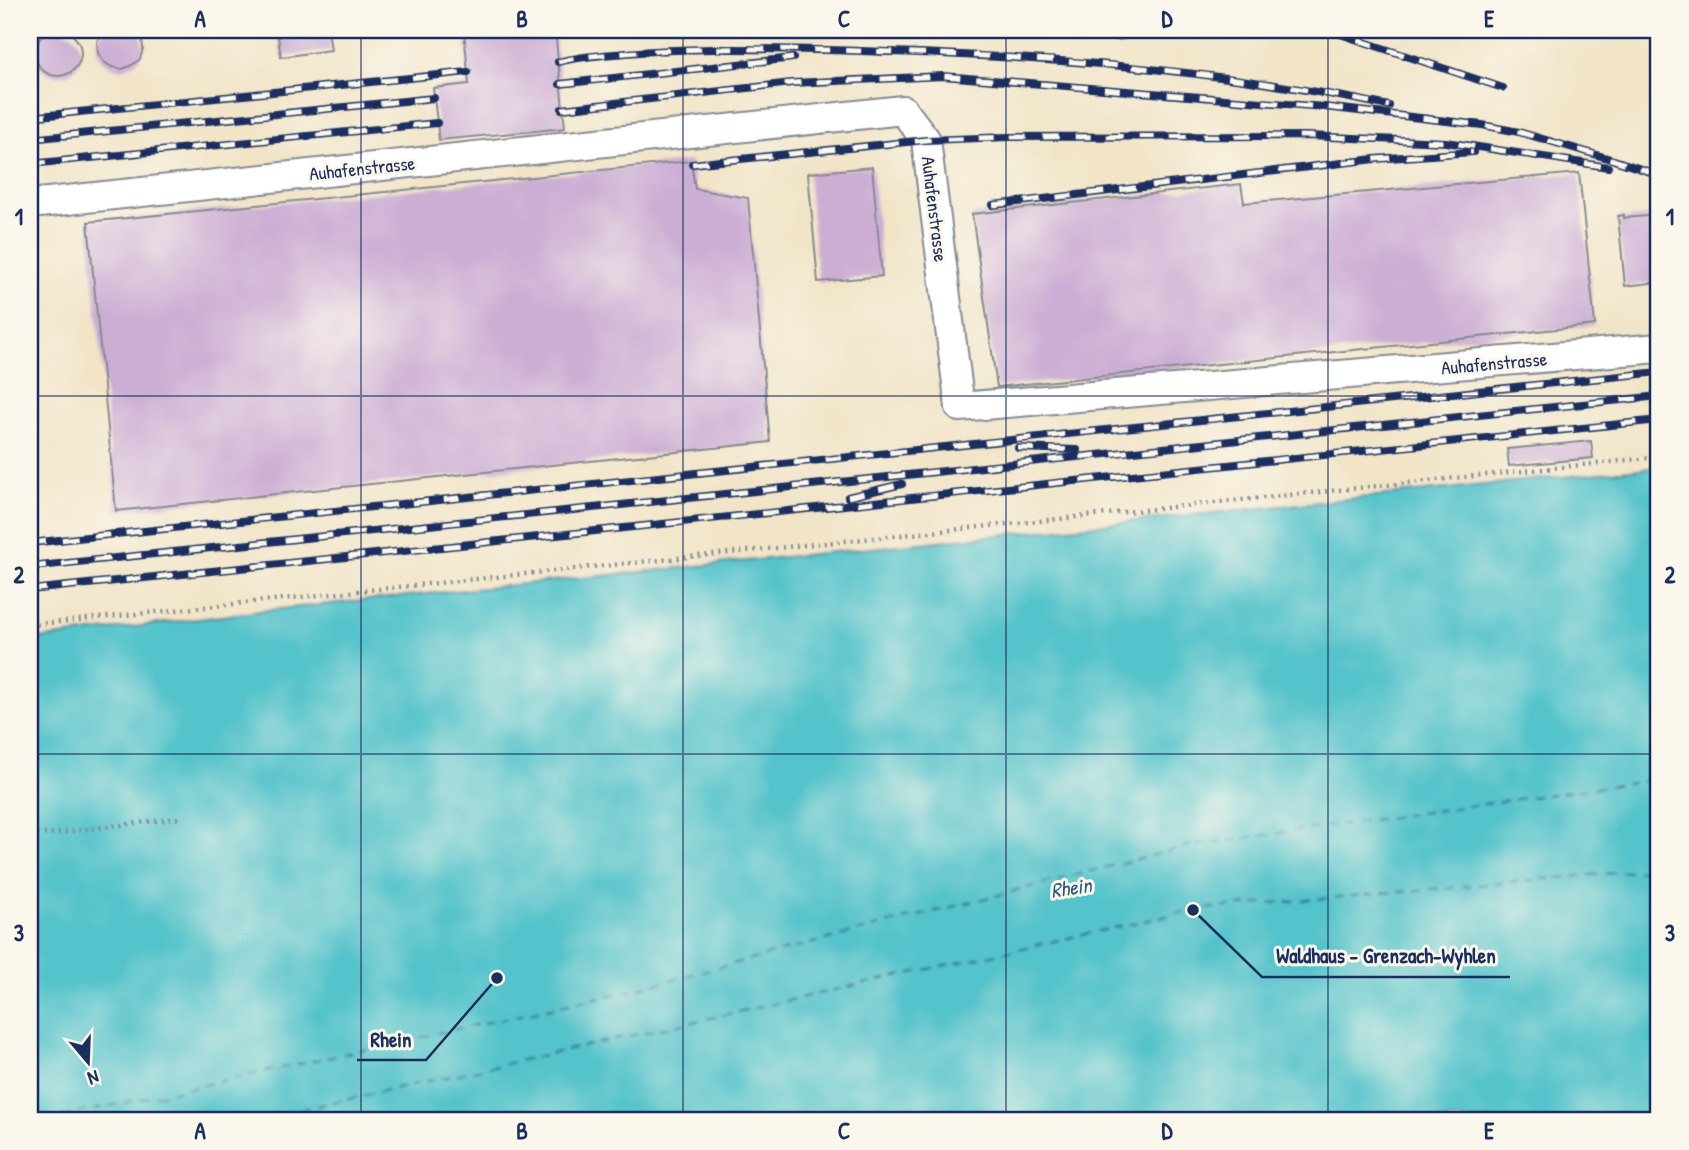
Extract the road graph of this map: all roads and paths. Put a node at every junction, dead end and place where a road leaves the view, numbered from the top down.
1 (30, 204) edge
2 (1659, 348) edge
3 (1659, 457) edge
4 (30, 625) edge
5 (180, 818) dead end
6 (30, 836) edge

1 - 2 street, Auhafenstrasse
3 - 4 path
5 - 6 path

